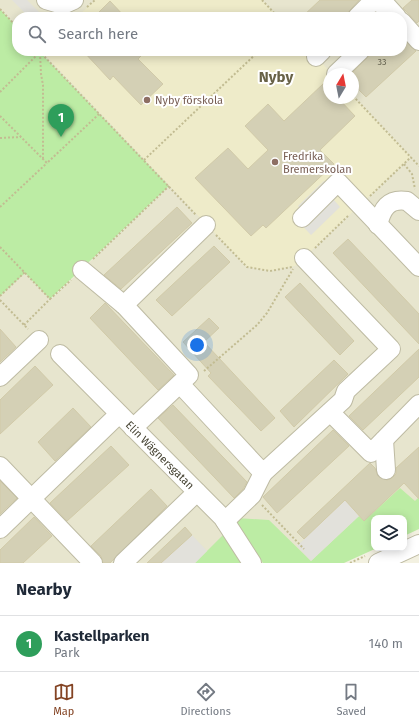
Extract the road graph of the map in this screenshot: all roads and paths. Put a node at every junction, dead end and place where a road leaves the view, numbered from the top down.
1 (46, 0) edge
2 (74, 0) edge
3 (262, 0) edge
4 (0, 9) edge
5 (273, 12) edge
6 (362, 12) edge
7 (393, 12) edge
8 (12, 22) edge
9 (407, 27) edge
10 (419, 41) edge
11 (35, 56) edge
12 (40, 56) edge
13 (45, 56) edge
14 (254, 56) edge
15 (355, 56) edge
16 (342, 68) edge
17 (0, 92) edge
18 (359, 102) edge
19 (99, 114) junction
20 (0, 116) edge
21 (21, 137) junction
22 (0, 138) edge
23 (43, 160) junction
24 (144, 161) junction
25 (46, 163) junction
26 (404, 164) dead end
27 (419, 166) edge
28 (416, 191) dead end
29 (0, 207) edge
30 (419, 211) edge
31 (302, 218) dead end
32 (206, 225) dead end
33 (378, 225) junction
34 (0, 247) edge
35 (299, 262) joint
36 (419, 267) edge
37 (82, 270) junction
38 (25, 272) junction
39 (0, 296) edge
40 (50, 299) junction
41 (124, 305) junction
42 (24, 325) dead end
43 (39, 340) dead end
44 (60, 354) dead end
45 (0, 377) edge
46 (185, 380) junction
47 (419, 404) edge
48 (330, 412) junction
49 (119, 414) junction
50 (133, 428) junction
51 (384, 440) junction
52 (0, 466) edge
53 (386, 470) dead end
54 (263, 473) junction
55 (197, 492) junction
56 (252, 495) junction
57 (31, 499) junction
58 (224, 521) junction
59 (0, 529) edge
60 (419, 544) edge
61 (304, 549) dead end
62 (92, 563) edge
63 (123, 563) edge
64 (252, 563) edge
65 (378, 563) edge

1 - 2 street
3 - 5 path
4 - 8 path
6 - 7 street
9 - 10 street
11 - 17 path
12 - 23 path
13 - 19 path
14 - 24 path
15 - 16 street
18 - 27 path
19 - 24 path
19 - 25 path
20 - 21 path
21 - 22 path
21 - 23 path
23 - 25 path
24 - 37 path
25 - 29 path
26 - 28 path
30 - 33 street
31 - 33 street
32 - 41 street
33 - 36 street
34 - 38 path
35 - 46 path
35 - 48 street
37 - 40 path
37 - 41 street
38 - 39 path
38 - 40 path
40 - 42 path
41 - 46 street
43 - 45 street
44 - 49 street, Elin Wägnersgatan
46 - 50 street
46 - 54 street
47 - 51 street
48 - 51 street
48 - 54 street
49 - 50 street, Elin Wägnersgatan
49 - 57 street
50 - 55 street, Elin Wägnersgatan
51 - 53 street
52 - 57 street
54 - 56 street
55 - 58 street, Elin Wägnersgatan
55 - 63 street
56 - 58 street
56 - 61 path
57 - 59 street
57 - 62 street
58 - 64 street, Elin Wägnersgatan
60 - 65 street

